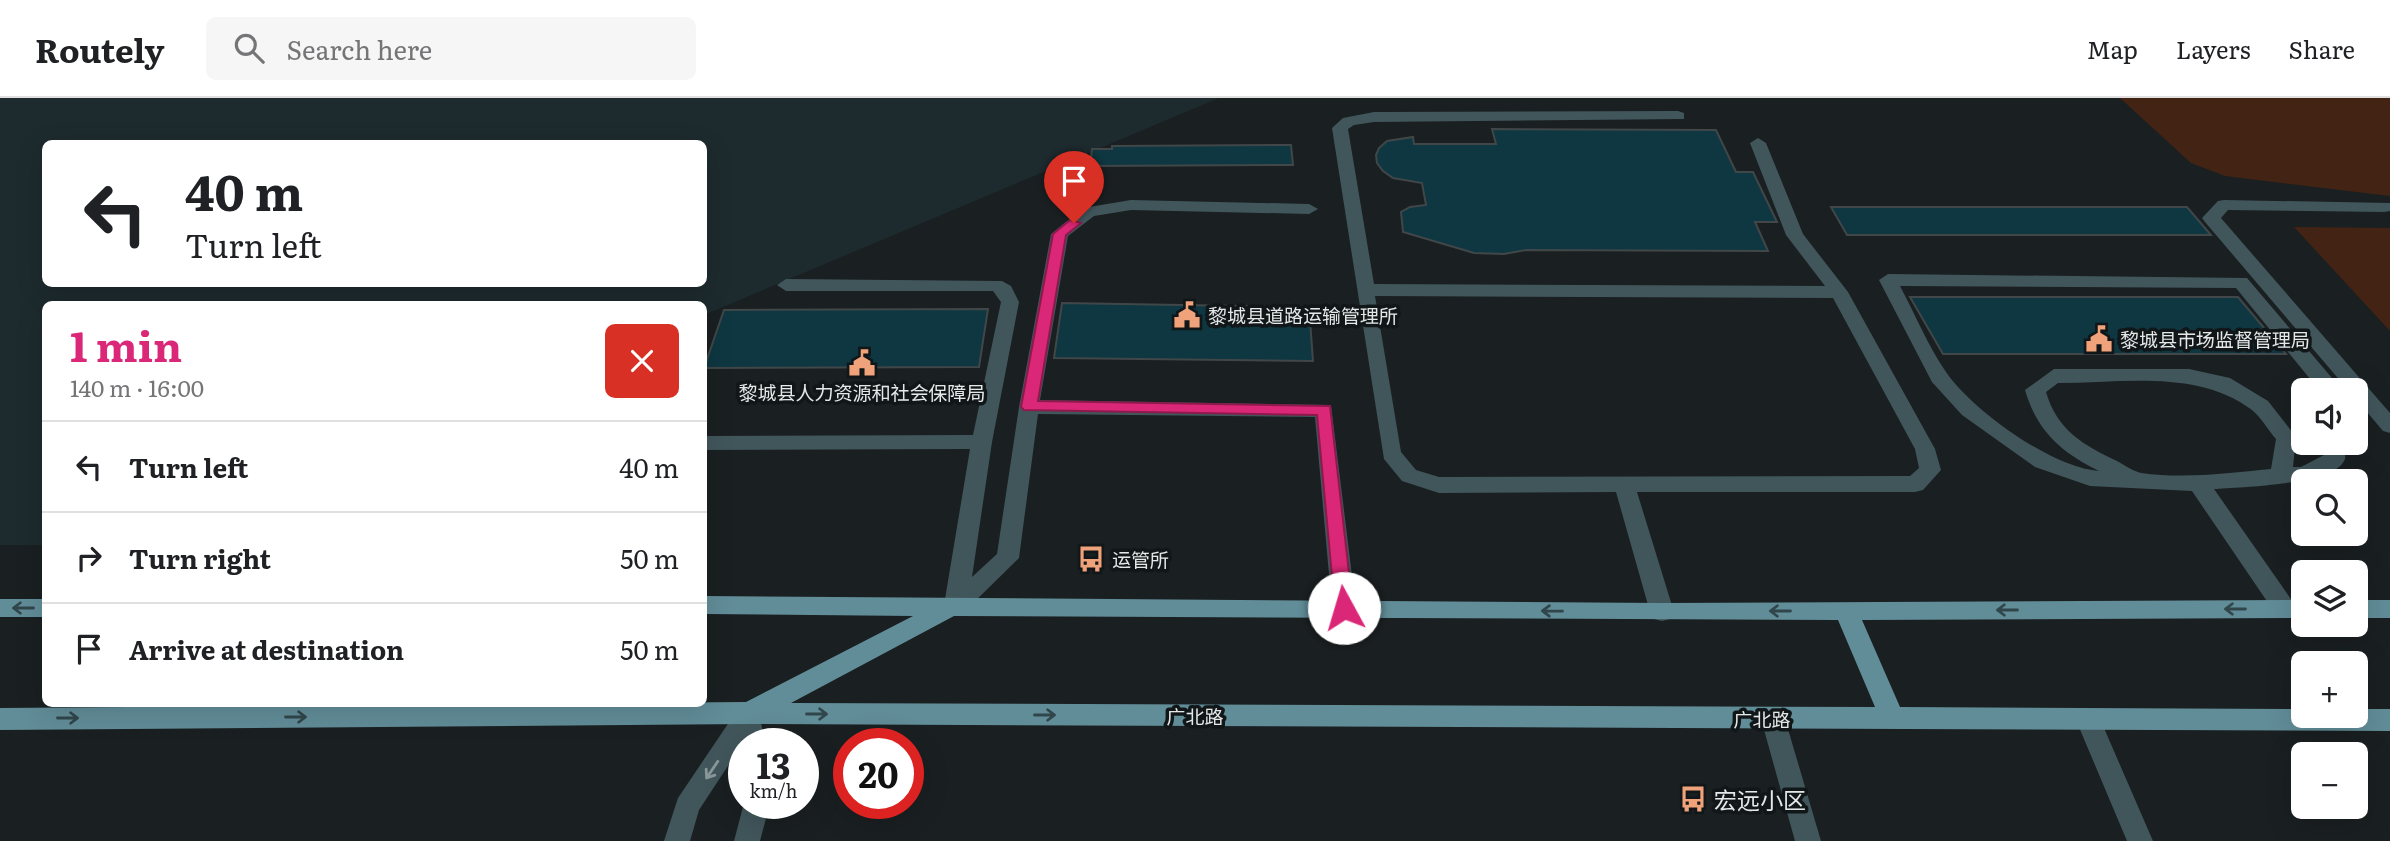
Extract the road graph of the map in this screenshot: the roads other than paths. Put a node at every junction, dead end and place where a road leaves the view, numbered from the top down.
1 (1678, 116) dead end
2 (1758, 143) dead end
3 (2384, 208) dead end
4 (1309, 209) dead end
5 (786, 285) dead end
6 (1365, 290) junction
7 (1839, 292) junction
8 (2321, 378) edge
9 (1029, 407) junction
10 (2390, 426) edge
11 (982, 442) junction
12 (707, 443) edge
13 (2335, 455) edge
14 (2281, 476) junction
15 (2133, 480) junction
16 (2198, 482) junction
17 (1624, 485) junction
18 (707, 605) edge
19 (956, 605) junction
20 (2291, 605) edge
21 (0, 608) edge
22 (42, 608) edge
23 (1344, 608) junction
24 (2291, 609) edge
25 (2368, 609) edge
26 (2390, 609) edge
27 (1846, 611) junction
28 (1662, 612) junction
29 (750, 713) junction
30 (0, 719) edge
31 (1773, 719) junction
32 (1893, 720) junction
33 (2088, 720) junction
34 (2390, 720) edge
35 (751, 728) edge
36 (753, 819) edge
37 (677, 841) edge
38 (747, 841) edge
39 (1808, 841) edge
40 (2140, 841) edge

1 - 6 street
2 - 7 street
3 - 10 street
4 - 9 street
5 - 11 street
6 - 7 street
6 - 17 street
7 - 17 street
8 - 15 street
9 - 19 street
9 - 23 street
11 - 12 street
11 - 19 street
13 - 14 street
14 - 15 street
14 - 16 street
15 - 16 street
16 - 20 street
17 - 28 street
18 - 19 main road
19 - 23 main road
19 - 29 main road
22 -> 21 main road
28 -> 23 main road
24 -> 27 main road
25 - 26 main road
27 -> 28 main road
27 - 32 main road
30 -> 29 main road, 广北路
29 -> 31 main road, 广北路
29 - 35 street
29 -> 37 street
31 - 32 main road, 广北路
31 - 39 street
32 - 33 main road, 广北路
33 - 34 main road, 广北路
33 - 40 street
36 - 38 street

